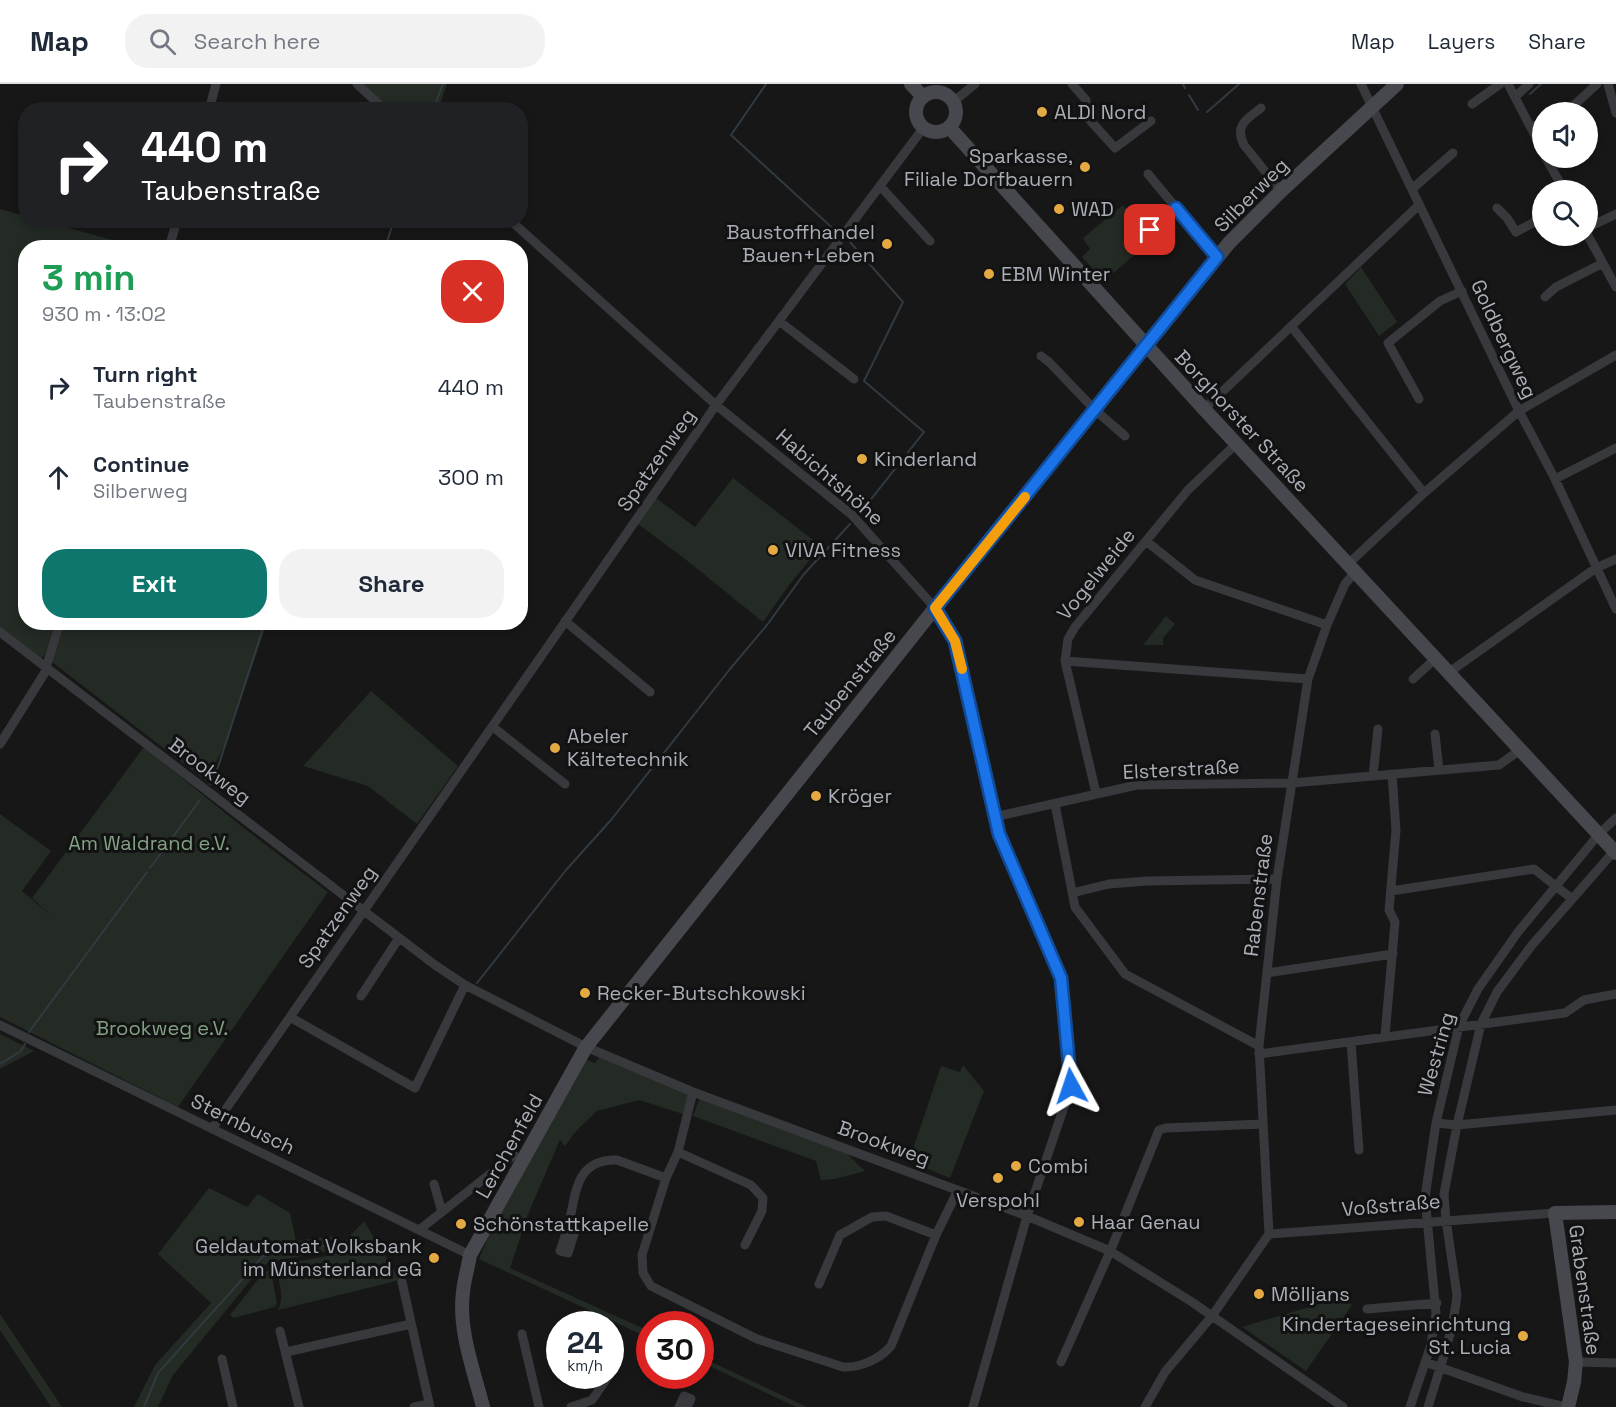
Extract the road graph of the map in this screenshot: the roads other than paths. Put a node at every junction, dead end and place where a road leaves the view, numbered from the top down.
1 (216, 84) edge
2 (357, 84) edge
3 (911, 84) edge
4 (975, 84) edge
5 (1072, 84) edge
6 (1361, 84) edge
7 (1397, 84) edge
8 (1500, 84) edge
9 (1508, 84) edge
10 (1529, 84) edge
11 (1597, 84) edge
12 (1608, 84) edge
13 (923, 97) junction
14 (1515, 97) junction
15 (211, 102) edge
16 (377, 102) edge
17 (953, 102) junction
18 (1578, 102) edge
19 (1472, 104) dead end
20 (1372, 107) junction
21 (1261, 108) dead end
22 (1616, 113) edge
23 (1151, 121) dead end
24 (924, 127) junction
25 (949, 127) junction
26 (1531, 128) edge
27 (1454, 153) dead end
28 (1148, 174) dead end
29 (880, 187) junction
30 (1412, 189) junction
31 (1281, 191) junction
32 (1419, 205) junction
33 (1176, 208) junction
34 (1497, 208) dead end
35 (1616, 214) edge
36 (1532, 223) edge
37 (1598, 223) edge
38 (519, 228) edge
39 (1150, 230) dead end
40 (930, 241) dead end
41 (1594, 246) edge
42 (1217, 257) junction
43 (1603, 262) junction
44 (1616, 287) edge
45 (1462, 291) junction
46 (1545, 297) dead end
47 (779, 321) junction
48 (1291, 326) junction
49 (1146, 346) junction
50 (1041, 356) dead end
51 (1616, 356) edge
52 (854, 379) dead end
53 (1419, 399) dead end
54 (716, 405) junction
55 (1204, 409) junction
56 (1095, 410) junction
57 (1519, 411) junction
58 (1125, 436) dead end
59 (1237, 443) junction
60 (1616, 448) edge
61 (1555, 479) junction
62 (1424, 493) junction
63 (1146, 541) junction
64 (1616, 559) edge
65 (1351, 568) junction
66 (1596, 568) junction
67 (935, 608) junction
68 (1616, 609) edge
69 (565, 621) junction
70 (1326, 625) junction
71 (58, 630) edge
72 (0, 632) edge
73 (1435, 659) junction
74 (1065, 661) junction
75 (47, 668) junction
76 (1448, 673) junction
77 (1308, 679) junction
78 (1413, 679) dead end
79 (650, 692) dead end
80 (493, 727) junction
81 (1378, 729) dead end
82 (1435, 734) dead end
83 (0, 744) edge
84 (1520, 750) junction
85 (1439, 770) junction
86 (1392, 774) junction
87 (1373, 776) junction
88 (1292, 783) junction
89 (565, 784) dead end
90 (1096, 794) junction
91 (1055, 804) junction
92 (994, 817) junction
93 (1616, 818) edge
94 (1599, 834) junction
95 (1615, 851) edge
96 (1277, 879) junction
97 (1555, 887) junction
98 (1391, 891) junction
99 (1072, 893) junction
100 (1571, 898) junction
101 (364, 911) junction
102 (399, 938) junction
103 (1393, 954) junction
104 (1267, 973) junction
105 (465, 985) junction
106 (1616, 994) edge
107 (361, 996) dead end
108 (290, 1017) junction
109 (1481, 1024) junction
110 (0, 1025) edge
111 (1459, 1026) junction
112 (1385, 1036) junction
113 (1351, 1042) junction
114 (586, 1047) junction
115 (1259, 1050) junction
116 (693, 1092) junction
117 (1616, 1110) edge
118 (1263, 1124) junction
119 (1436, 1124) junction
120 (1457, 1125) junction
121 (212, 1128) junction
122 (1359, 1150) dead end
123 (678, 1152) junction
124 (514, 1155) dead end
125 (666, 1178) junction
126 (434, 1184) dead end
127 (958, 1190) junction
128 (442, 1212) junction
129 (1616, 1212) edge
130 (1555, 1213) junction
131 (1027, 1216) junction
132 (1446, 1220) junction
133 (1427, 1222) junction
134 (568, 1224) dead end
135 (419, 1230) junction
136 (1269, 1234) junction
137 (936, 1235) junction
138 (746, 1245) dead end
139 (1110, 1251) junction
140 (470, 1256) junction
141 (402, 1282) dead end
142 (819, 1284) dead end
143 (1437, 1303) junction
144 (1367, 1310) dead end
145 (1212, 1316) junction
146 (411, 1324) junction
147 (280, 1331) dead end
148 (522, 1334) dead end
149 (286, 1352) junction
150 (222, 1359) dead end
151 (1061, 1362) dead end
152 (1425, 1362) junction
153 (1576, 1362) junction
154 (1616, 1363) edge
155 (1441, 1366) junction
156 (600, 1389) edge
157 (429, 1405) edge
158 (233, 1407) edge
159 (299, 1407) edge
160 (414, 1407) edge
161 (483, 1407) edge
162 (539, 1407) edge
163 (571, 1407) edge
164 (679, 1407) edge
165 (687, 1407) edge
166 (973, 1407) edge
167 (1145, 1407) edge
168 (1343, 1407) edge
169 (1410, 1407) edge
170 (1428, 1407) edge
171 (1567, 1407) edge

1 - 15 street
2 - 16 street
3 - 13 street
4 - 17 street
5 - 23 street
6 - 20 street, Goldbergweg
7 - 20 street, Silberweg
8 - 19 street
9 - 14 street
10 - 14 street
11 - 18 street
12 - 22 street
13 - 17 street
13 - 24 street
14 - 26 street
17 - 25 street
20 - 30 street, Goldbergweg
20 - 31 street, Silberweg
21 - 31 street
24 - 25 street
24 - 29 street, Spatzenweg
25 - 49 street, Borghorster Straße
27 - 30 street
28 - 33 street
29 - 40 street
29 - 47 street, Spatzenweg
30 - 32 street, Goldbergweg
31 - 42 street, Silberweg
32 - 45 street, Goldbergweg
32 - 48 street
33 - 39 street
33 - 42 street
34 - 36 street
35 - 37 street
38 - 54 street, Habichtshöhe
41 - 43 street
42 - 49 street, Silberweg
43 - 44 street
43 - 46 street
45 - 53 street
45 - 57 street, Goldbergweg
47 - 52 street
47 - 54 street, Spatzenweg
48 - 55 street
48 - 62 street
49 - 55 street, Borghorster Straße
49 - 56 street, Taubenstraße
50 - 56 street
51 - 57 street, Rabenstraße
54 - 67 street, Habichtshöhe
54 - 69 street, Spatzenweg
55 - 59 street, Borghorster Straße
56 - 58 street
56 - 67 street, Taubenstraße
57 - 61 street, Goldbergweg
57 - 62 street, Rabenstraße
59 - 63 street, Vogelweide
59 - 65 street, Borghorster Straße
60 - 61 street
61 - 66 street, Goldbergweg
62 - 65 street, Rabenstraße
63 - 70 street
63 - 74 street, Vogelweide
64 - 66 street
65 - 70 street, Rabenstraße
65 - 73 street, Borghorster Straße
66 - 68 street, Goldbergweg
66 - 76 street
67 - 92 street, Habichtshöhe
67 - 114 street, Taubenstraße
69 - 79 street
69 - 80 street, Spatzenweg
70 - 77 street, Rabenstraße
71 - 75 street
72 - 75 street, Brookweg
73 - 76 street, Borghorster Straße
73 - 78 street
74 - 77 street
74 - 90 street, Vogelweide
75 - 83 street
75 - 101 street, Brookweg
76 - 84 street, Borghorster Straße
77 - 88 street, Rabenstraße
80 - 89 street
80 - 101 street, Spatzenweg
81 - 87 street
82 - 85 street
84 - 85 street, Elsterstraße
84 - 94 street, Borghorster Straße
85 - 86 street, Elsterstraße
86 - 87 street, Elsterstraße
86 - 98 street
87 - 88 street, Elsterstraße
88 - 90 street, Elsterstraße
88 - 96 street, Rabenstraße
90 - 91 street, Elsterstraße
91 - 92 street, Elsterstraße
91 - 99 street
92 - 131 street, Habichtshöhe
93 - 94 street, Westring
94 - 95 street, Borghorster Straße
94 - 97 street, Westring
95 - 100 street, Westring
96 - 99 street
96 - 104 street, Rabenstraße
97 - 98 street
97 - 100 street
97 - 111 street, Westring
98 - 103 street
99 - 115 street
100 - 109 street, Westring
101 - 102 street, Brookweg
101 - 108 street, Spatzenweg
102 - 105 street, Brookweg
102 - 107 street
103 - 104 street
103 - 112 street
104 - 115 street, Rabenstraße
105 - 108 street
105 - 114 street, Brookweg
106 - 109 street
108 - 121 street, Spatzenweg
109 - 111 street
109 - 120 street, Westring
110 - 121 street, Sternbusch
111 - 112 street
111 - 119 street, Westring
112 - 113 street
113 - 115 street
113 - 122 street
114 - 116 street, Brookweg
114 - 140 street, Lerchenfeld
115 - 118 street, Rabenstraße
116 - 123 street
116 - 127 street, Brookweg
117 - 120 street
118 - 136 street, Rabenstraße
118 - 139 street
119 - 120 street
119 - 133 street, Westring
120 - 132 street, Westring
121 - 135 street, Sternbusch
123 - 125 street
123 - 138 street
124 - 128 street
125 - 134 street
125 - 137 street
126 - 128 street
127 - 131 street, Brookweg
127 - 137 street
128 - 135 street
129 - 130 street, Voßstraße
130 - 132 street, Voßstraße
130 - 153 street, Grabenstraße
131 - 139 street, Brookweg
131 - 166 street, Habichtshöhe
132 - 133 street, Voßstraße
132 - 155 street, Westring
133 - 136 street, Voßstraße
133 - 143 street, Westring
135 - 140 street, Sternbusch
136 - 145 street
137 - 142 street
139 - 145 street, Brookweg
139 - 151 street
140 - 161 street, Lerchenfeld
141 - 146 street
143 - 144 street
143 - 152 street, Westring
145 - 167 street
145 - 168 street, Brookweg
146 - 149 street
146 - 157 street
147 - 149 street
148 - 162 street
149 - 159 street
150 - 158 street
152 - 155 street
152 - 169 street, Westring
153 - 154 street
153 - 171 street, Grabenstraße
155 - 170 street, Westring
155 - 171 street
156 - 163 street
157 - 160 street
164 - 165 street

